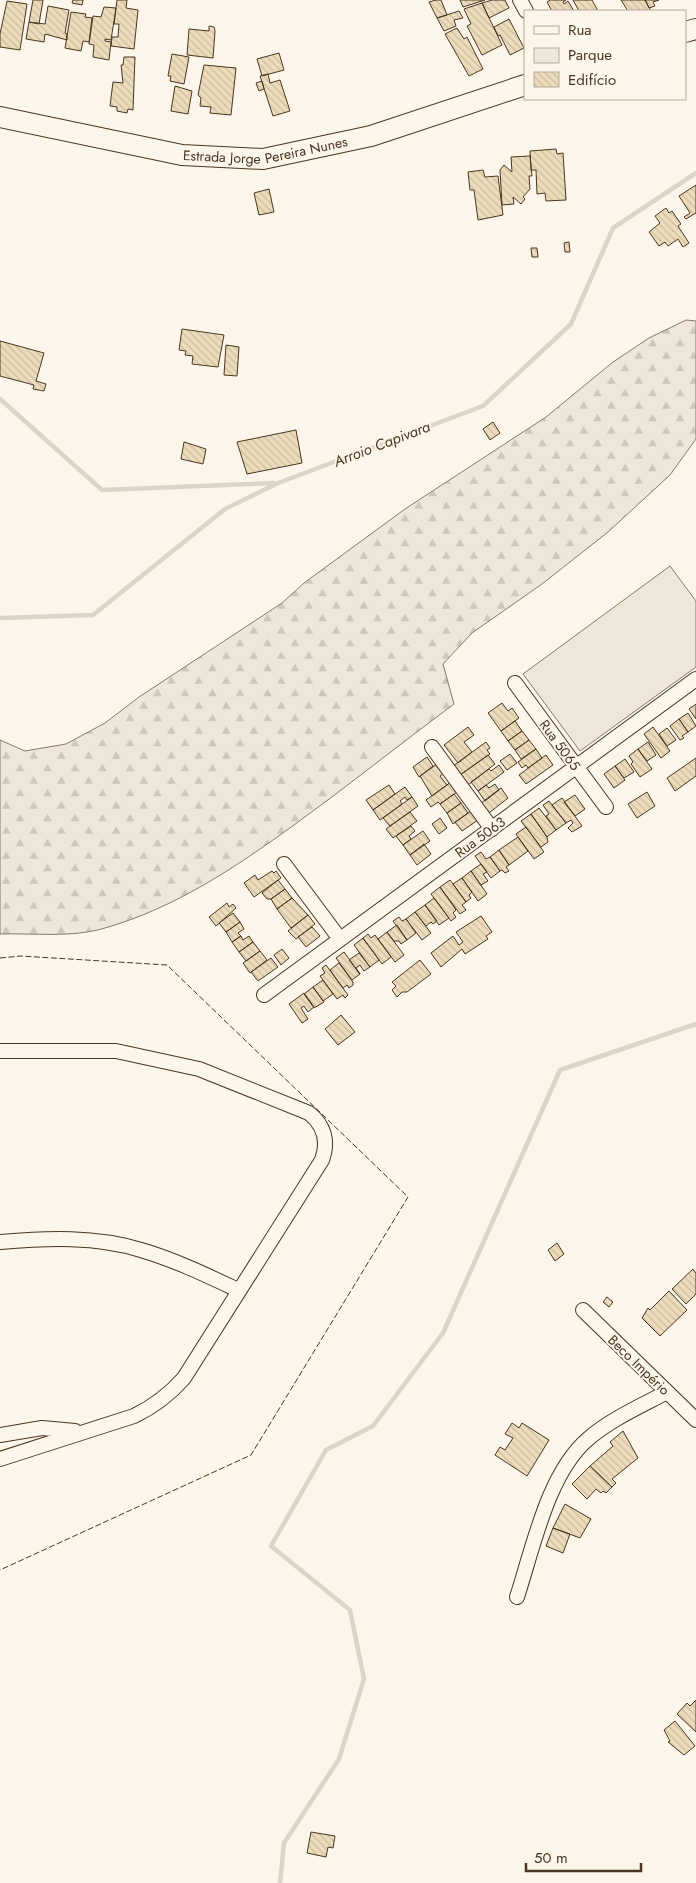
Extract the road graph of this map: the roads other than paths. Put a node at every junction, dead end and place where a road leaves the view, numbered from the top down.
1 (524, 85) edge
2 (0, 117) edge
3 (696, 679) edge
4 (515, 683) dead end
5 (432, 747) dead end
6 (576, 767) junction
7 (606, 807) dead end
8 (492, 829) junction
9 (284, 864) dead end
10 (340, 939) junction
11 (264, 995) dead end
12 (0, 1051) edge
13 (0, 1242) edge
14 (238, 1290) junction
15 (583, 1310) dead end
16 (667, 1392) junction
17 (696, 1420) edge
18 (80, 1432) junction
19 (0, 1436) edge
20 (0, 1459) edge
21 (517, 1597) dead end

1 - 2 street, Estrada Jorge Pereira Nunes
3 - 6 street, Rua 5063
4 - 6 street, Rua 5065
5 - 8 street
6 - 7 street, Rua 5065
6 - 8 street, Rua 5063
8 - 10 street, Rua 5063
9 - 10 street
10 - 11 street, Rua 5063
12 - 14 street
13 - 14 street
14 - 18 street
15 - 16 street, Beco Império
16 - 17 street, Beco Império
16 - 21 street
18 - 19 street
18 - 20 street

